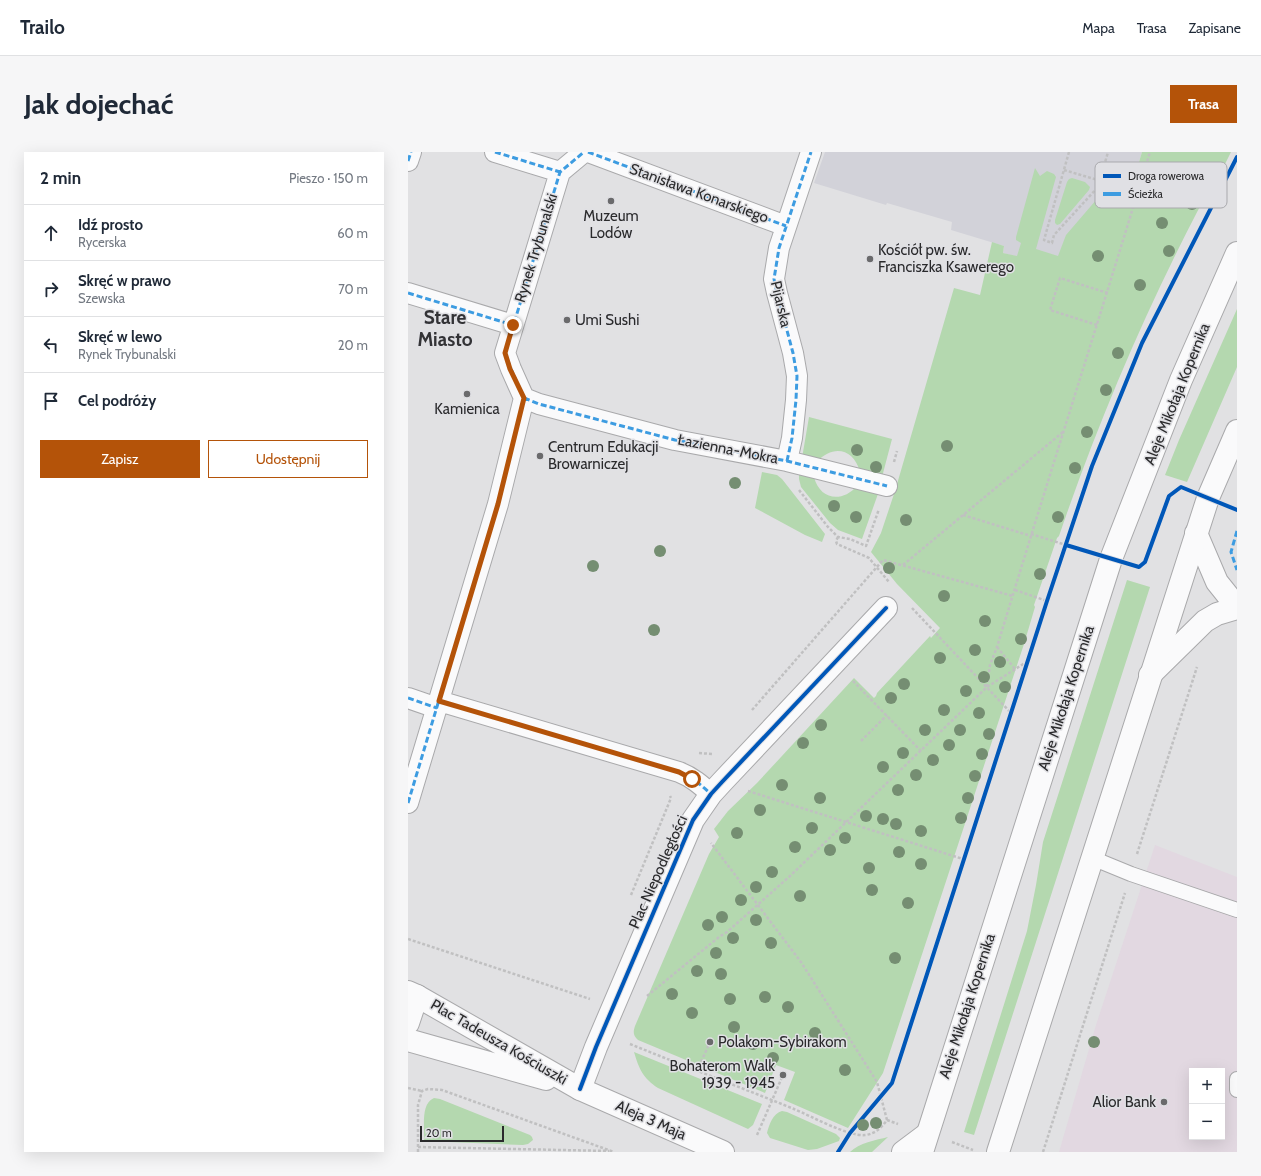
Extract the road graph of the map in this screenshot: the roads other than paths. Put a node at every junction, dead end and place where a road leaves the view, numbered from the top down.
1 (411, 152) edge
2 (495, 152) edge
3 (584, 152) edge
4 (588, 152) edge
5 (811, 152) edge
6 (408, 161) edge
7 (560, 172) junction
8 (786, 226) junction
9 (1237, 253) edge
10 (408, 293) edge
11 (513, 325) junction
12 (524, 398) junction
13 (1237, 431) edge
14 (787, 461) junction
15 (887, 486) dead end
16 (1196, 533) junction
17 (886, 608) dead end
18 (1237, 608) edge
19 (1150, 675) junction
20 (408, 698) edge
21 (438, 704) junction
22 (716, 788) junction
23 (408, 803) edge
24 (1092, 858) junction
25 (1237, 910) edge
26 (412, 994) edge
27 (408, 1023) edge
28 (408, 1040) edge
29 (1237, 1079) edge
30 (580, 1089) junction
31 (1237, 1090) edge
32 (924, 1143) edge
33 (723, 1152) edge
34 (903, 1152) edge
35 (998, 1152) edge

1 - 6 street
2 - 7 street
3 - 7 street
4 - 8 street, Stanisława Konarskiego
5 - 8 street, Pijarska
7 - 11 street, Rynek Trybunalski
8 - 14 street, Pijarska
9 - 32 main road, Aleje Mikołaja Kopernika
10 - 11 street
11 - 12 street, Rynek Trybunalski
12 - 14 street, Łazienna-Mokra
12 - 21 street
13 - 16 main road
14 - 15 street, Łazienna-Mokra
16 - 18 main road
16 - 19 main road
17 - 22 main road, Plac Niepodległości
18 - 19 main road
19 - 24 main road
20 - 21 street
21 - 22 street
21 - 23 street
22 - 30 main road, Plac Niepodległości
24 - 25 lane
24 - 35 main road
26 - 27 main road
26 - 30 main road, Plac Tadeusza Kościuszki
28 - 30 main road, Plac Tadeusza Kościuszki
29 - 31 lane
30 - 33 main road, Aleja 3 Maja
32 - 34 main road

